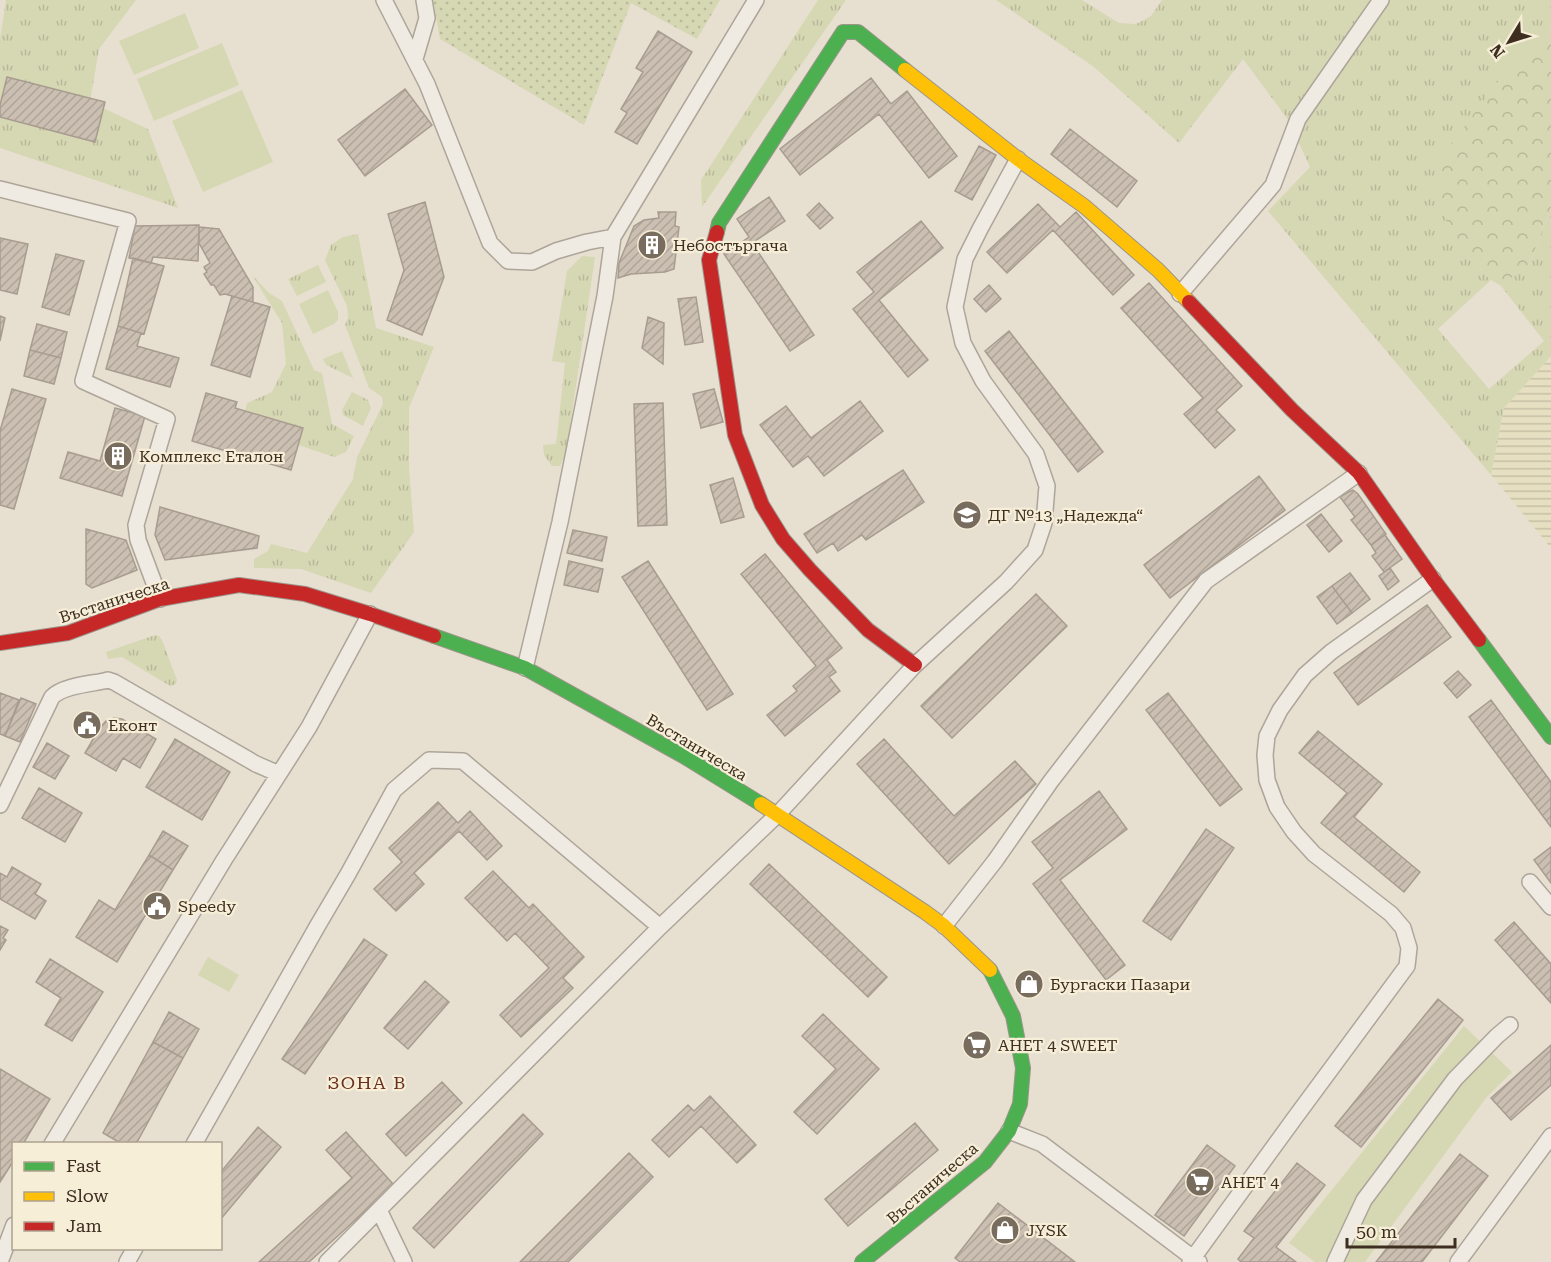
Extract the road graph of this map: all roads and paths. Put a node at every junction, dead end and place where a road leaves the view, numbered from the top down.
1 (384, 0) edge
2 (424, 0) edge
3 (756, 0) edge
4 (1381, 0) edge
5 (415, 59) junction
6 (1018, 159) junction
7 (0, 189) edge
8 (613, 237) junction
9 (1180, 294) junction
10 (1359, 473) junction
11 (1433, 579) junction
12 (160, 599) junction
13 (370, 614) junction
14 (0, 643) edge
15 (915, 665) junction
16 (525, 668) junction
17 (1551, 737) edge
18 (279, 774) junction
19 (0, 805) edge
20 (778, 814) junction
21 (1530, 882) dead end
22 (1551, 907) edge
23 (944, 926) junction
24 (660, 927) junction
25 (1510, 1025) dead end
26 (1009, 1131) junction
27 (1551, 1136) edge
28 (53, 1142) edge
29 (195, 1142) edge
30 (379, 1210) junction
31 (12, 1230) edge
32 (1194, 1260) edge
33 (0, 1262) edge
34 (327, 1262) edge
35 (404, 1262) edge
36 (862, 1262) edge
37 (1335, 1262) edge
38 (1458, 1262) edge

1 - 5 street
2 - 5 street
3 - 8 street
4 - 9 street
5 - 8 street
6 - 9 street
6 - 15 street
6 - 15 street
7 - 12 street
8 - 16 street
9 - 10 street
10 - 11 street
10 - 23 street
11 - 17 street
11 - 32 street
12 - 13 street, Въстаническа
12 - 14 street, Въстаническа
13 - 16 street, Въстаническа
13 - 18 street
15 - 20 street
16 - 20 street, Въстаническа
18 - 19 street
18 - 28 street
20 - 23 street, Въстаническа
20 - 24 street
21 - 22 street
23 - 26 street, Въстаническа
24 - 29 street
24 - 30 street
25 - 37 street
26 - 32 street
26 - 36 street, Въстаническа
27 - 38 street
30 - 34 street
30 - 35 street
31 - 33 street

